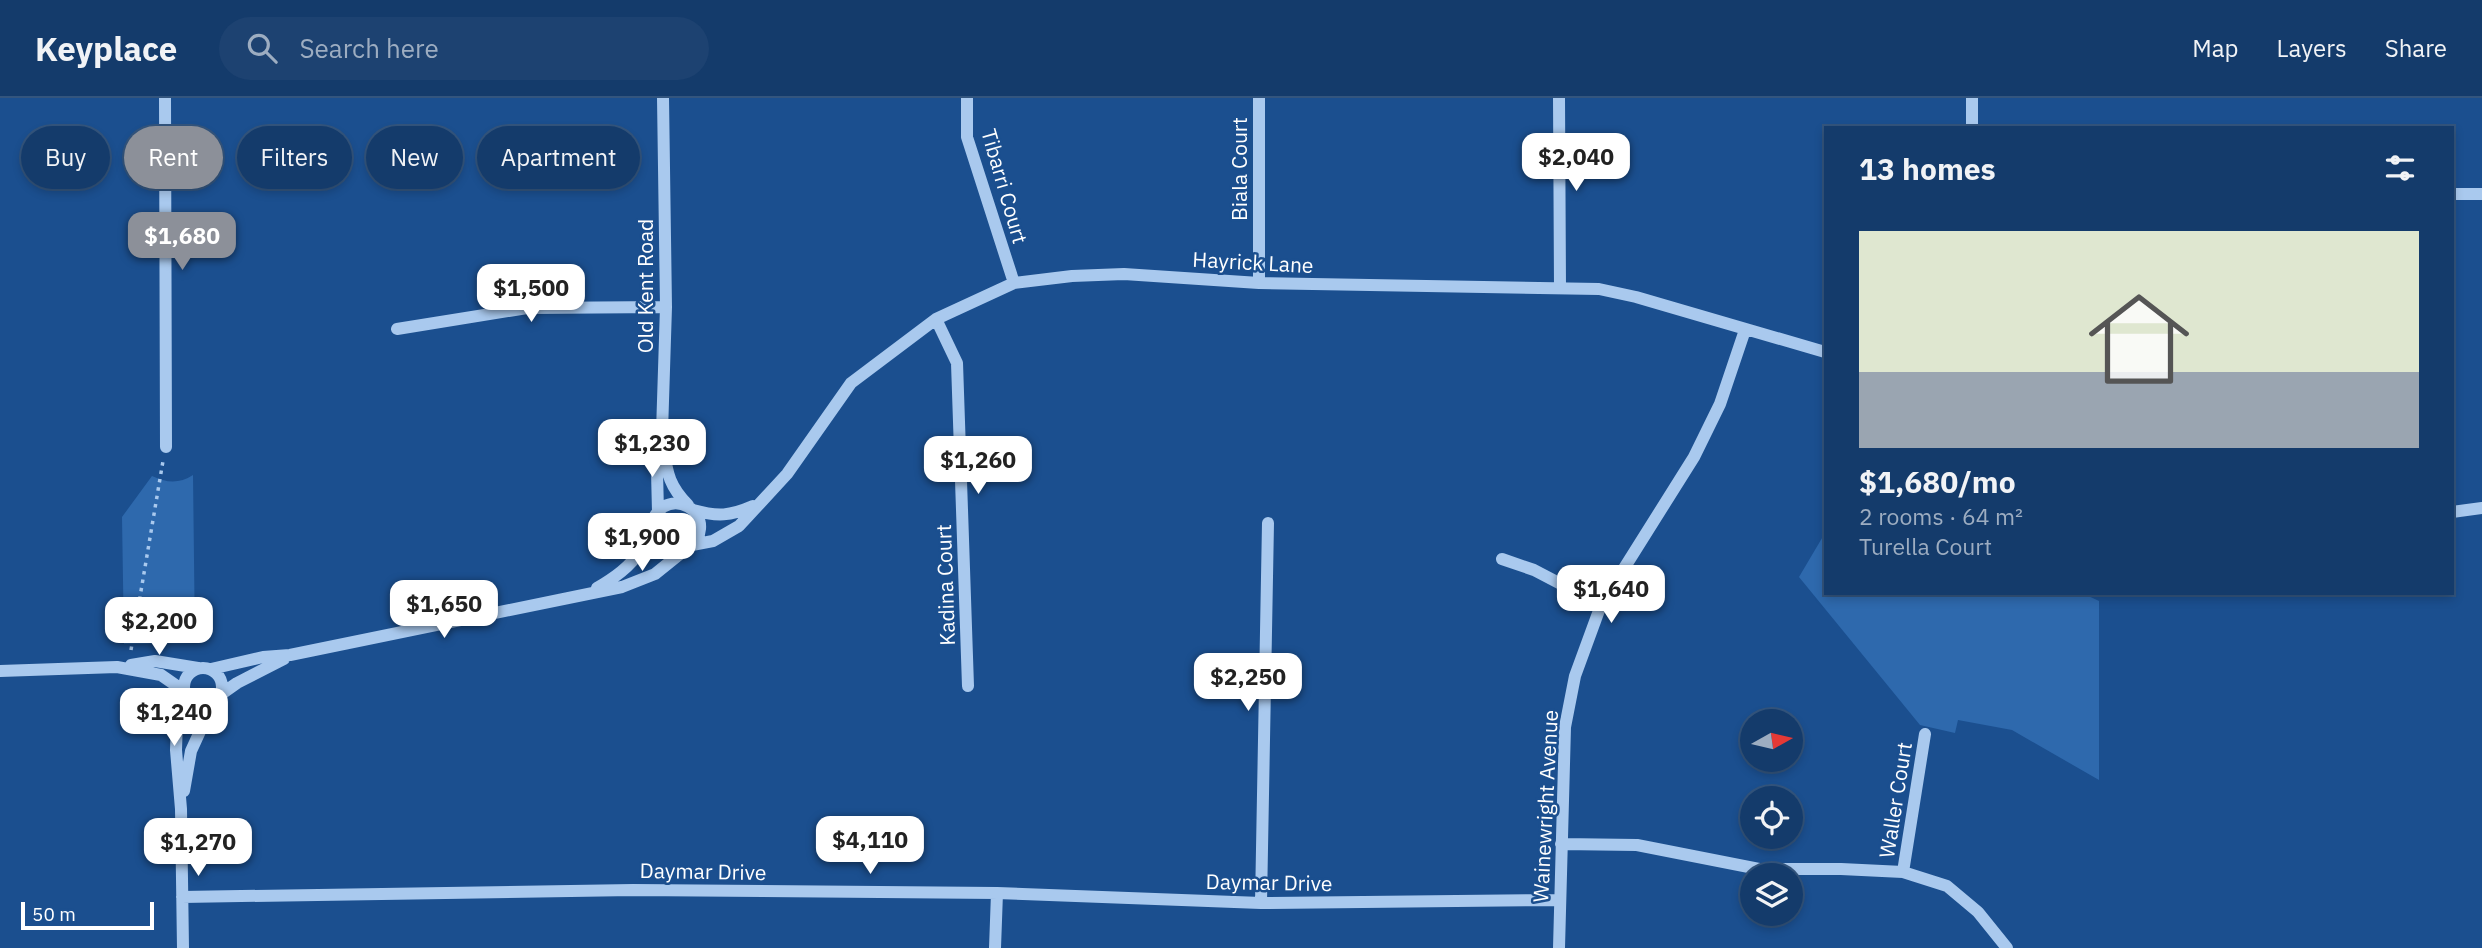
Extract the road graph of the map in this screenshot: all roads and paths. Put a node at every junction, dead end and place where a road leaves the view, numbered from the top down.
1 (165, 98) edge
2 (663, 98) edge
3 (967, 98) edge
4 (1259, 98) edge
5 (1559, 98) edge
6 (1972, 98) edge
7 (1972, 126) edge
8 (2454, 194) edge
9 (2482, 194) edge
10 (1014, 283) junction
11 (1259, 283) junction
12 (1560, 288) junction
13 (666, 307) junction
14 (936, 319) junction
15 (397, 329) dead end
16 (1745, 330) junction
17 (1824, 352) edge
18 (662, 432) junction
19 (166, 447) joint
20 (760, 503) junction
21 (691, 508) junction
22 (2482, 508) edge
23 (2454, 512) edge
24 (656, 515) junction
25 (1268, 523) dead end
26 (689, 547) junction
27 (1502, 559) dead end
28 (591, 592) junction
29 (1601, 605) junction
30 (130, 652) dead end
31 (290, 655) junction
32 (117, 667) junction
33 (198, 668) junction
34 (211, 669) junction
35 (0, 671) edge
36 (968, 686) dead end
37 (185, 693) junction
38 (217, 699) junction
39 (1925, 734) dead end
40 (181, 809) junction
41 (1561, 844) junction
42 (1903, 872) junction
43 (997, 893) junction
44 (182, 897) junction
45 (1559, 901) junction
46 (1261, 903) junction
47 (183, 948) edge
48 (995, 948) edge
49 (1559, 948) edge
50 (2007, 948) edge

1 - 19 street
2 - 13 street, Old Kent Road
3 - 10 street, Tibarri Court
4 - 11 street, Biala Court
5 - 12 street
6 - 7 street
8 - 9 street
10 - 11 street, Hayrick Lane
10 - 14 street, Hayrick Lane
11 - 12 street, Hayrick Lane
12 - 16 street, Hayrick Lane
13 - 15 street
13 - 18 street, Old Kent Road
14 - 20 street, Hayrick Lane
14 - 36 street, Kadina Court
16 - 17 street, Hayrick Lane
16 - 29 street, Wainewright Avenue
18 - 21 street, Old Kent Road
18 - 24 street, Old Kent Road
19 - 30 path
20 - 21 street, Hayrick Lane
20 - 26 street, Hayrick Lane
21 - 24 street
21 - 26 street
22 - 23 street
24 - 26 street
24 - 28 street, Hayrick Lane
25 - 46 street
26 - 28 street, Hayrick Lane
27 - 29 street
28 - 31 street, Hayrick Lane
29 - 41 street, Wainewright Avenue
31 - 34 street, Hayrick Lane
31 - 38 street, Hayrick Lane
32 - 33 street
32 - 35 street
32 - 37 street
33 - 34 street
33 - 37 street
34 - 38 street
37 - 38 street
37 - 40 street
38 - 40 street
39 - 42 street, Waller Court
40 - 44 street
41 - 42 street
41 - 45 street, Wainewright Avenue
42 - 50 street
43 - 44 street, Daymar Drive
43 - 46 street, Daymar Drive
43 - 48 street
44 - 47 street
45 - 46 street, Daymar Drive
45 - 49 street, Wainewright Avenue

